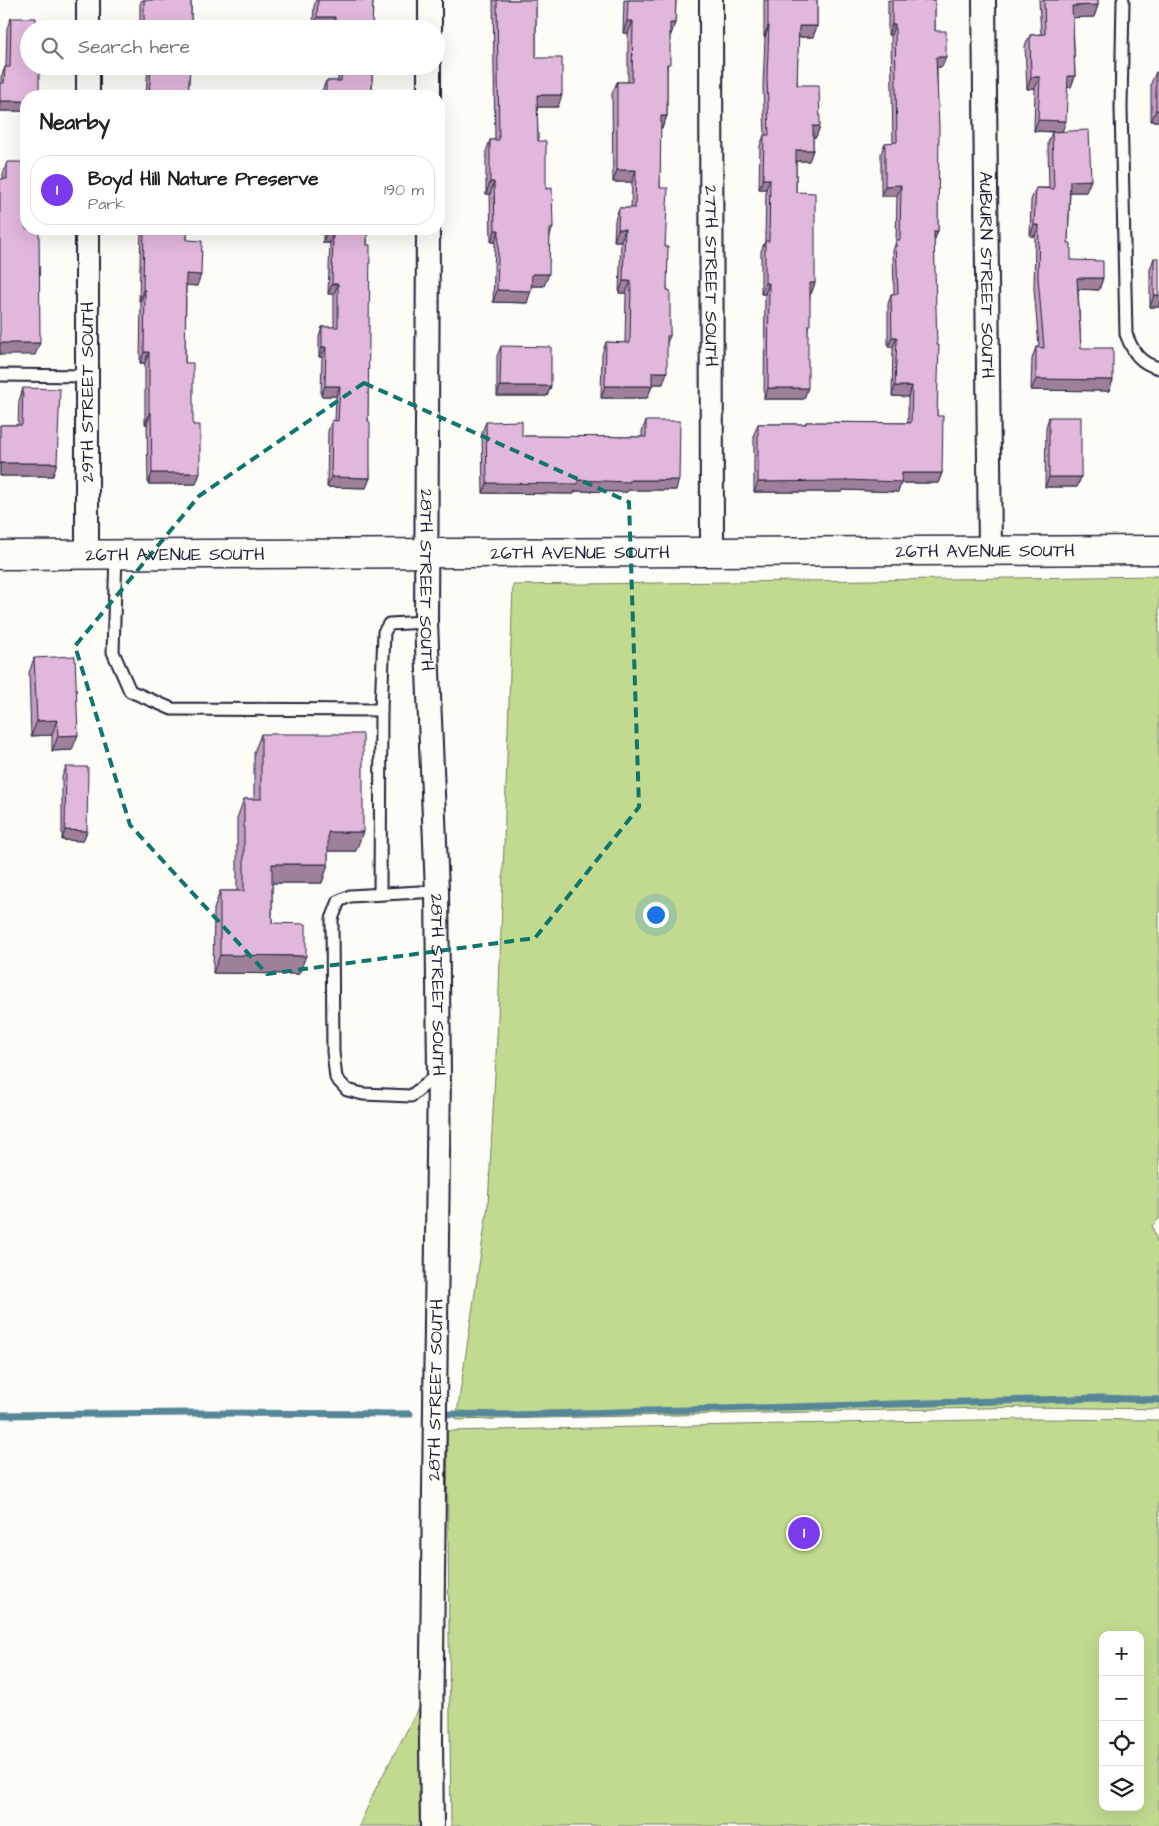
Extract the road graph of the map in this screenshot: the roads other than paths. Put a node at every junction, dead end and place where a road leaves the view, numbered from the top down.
1 (88, 0) edge
2 (430, 0) edge
3 (711, 0) edge
4 (984, 0) edge
5 (1123, 0) edge
6 (88, 20) edge
7 (430, 20) edge
8 (88, 75) edge
9 (430, 75) edge
10 (88, 90) edge
11 (429, 90) edge
12 (87, 235) edge
13 (428, 235) edge
14 (1159, 368) edge
15 (0, 375) edge
16 (87, 376) junction
17 (1159, 550) edge
18 (990, 551) junction
19 (712, 552) junction
20 (425, 553) junction
21 (116, 554) junction
22 (0, 555) edge
23 (87, 555) junction
24 (426, 622) junction
25 (381, 710) junction
26 (437, 892) junction
27 (380, 894) junction
28 (439, 1072) junction
29 (432, 1826) edge

1 - 6 street
2 - 7 street
3 - 19 street, 27TH STREET SOUTH
4 - 18 street, AUBURN STREET SOUTH
5 - 14 lane
8 - 10 street
9 - 11 street
12 - 16 street, 29TH STREET SOUTH
13 - 20 street, 28TH STREET SOUTH
15 - 16 lane
16 - 23 street, 29TH STREET SOUTH
17 - 18 street, 26TH AVENUE SOUTH
18 - 19 street, 26TH AVENUE SOUTH
19 - 20 street, 26TH AVENUE SOUTH
20 - 21 street, 26TH AVENUE SOUTH
20 - 24 street, 28TH STREET SOUTH
21 - 23 street, 26TH AVENUE SOUTH
21 - 25 lane
22 - 23 street, 26TH AVENUE SOUTH
24 - 25 lane
24 - 26 street, 28TH STREET SOUTH
25 - 27 lane
26 - 27 lane
26 - 28 street, 28TH STREET SOUTH
27 - 28 lane
28 - 29 street, 28TH STREET SOUTH

